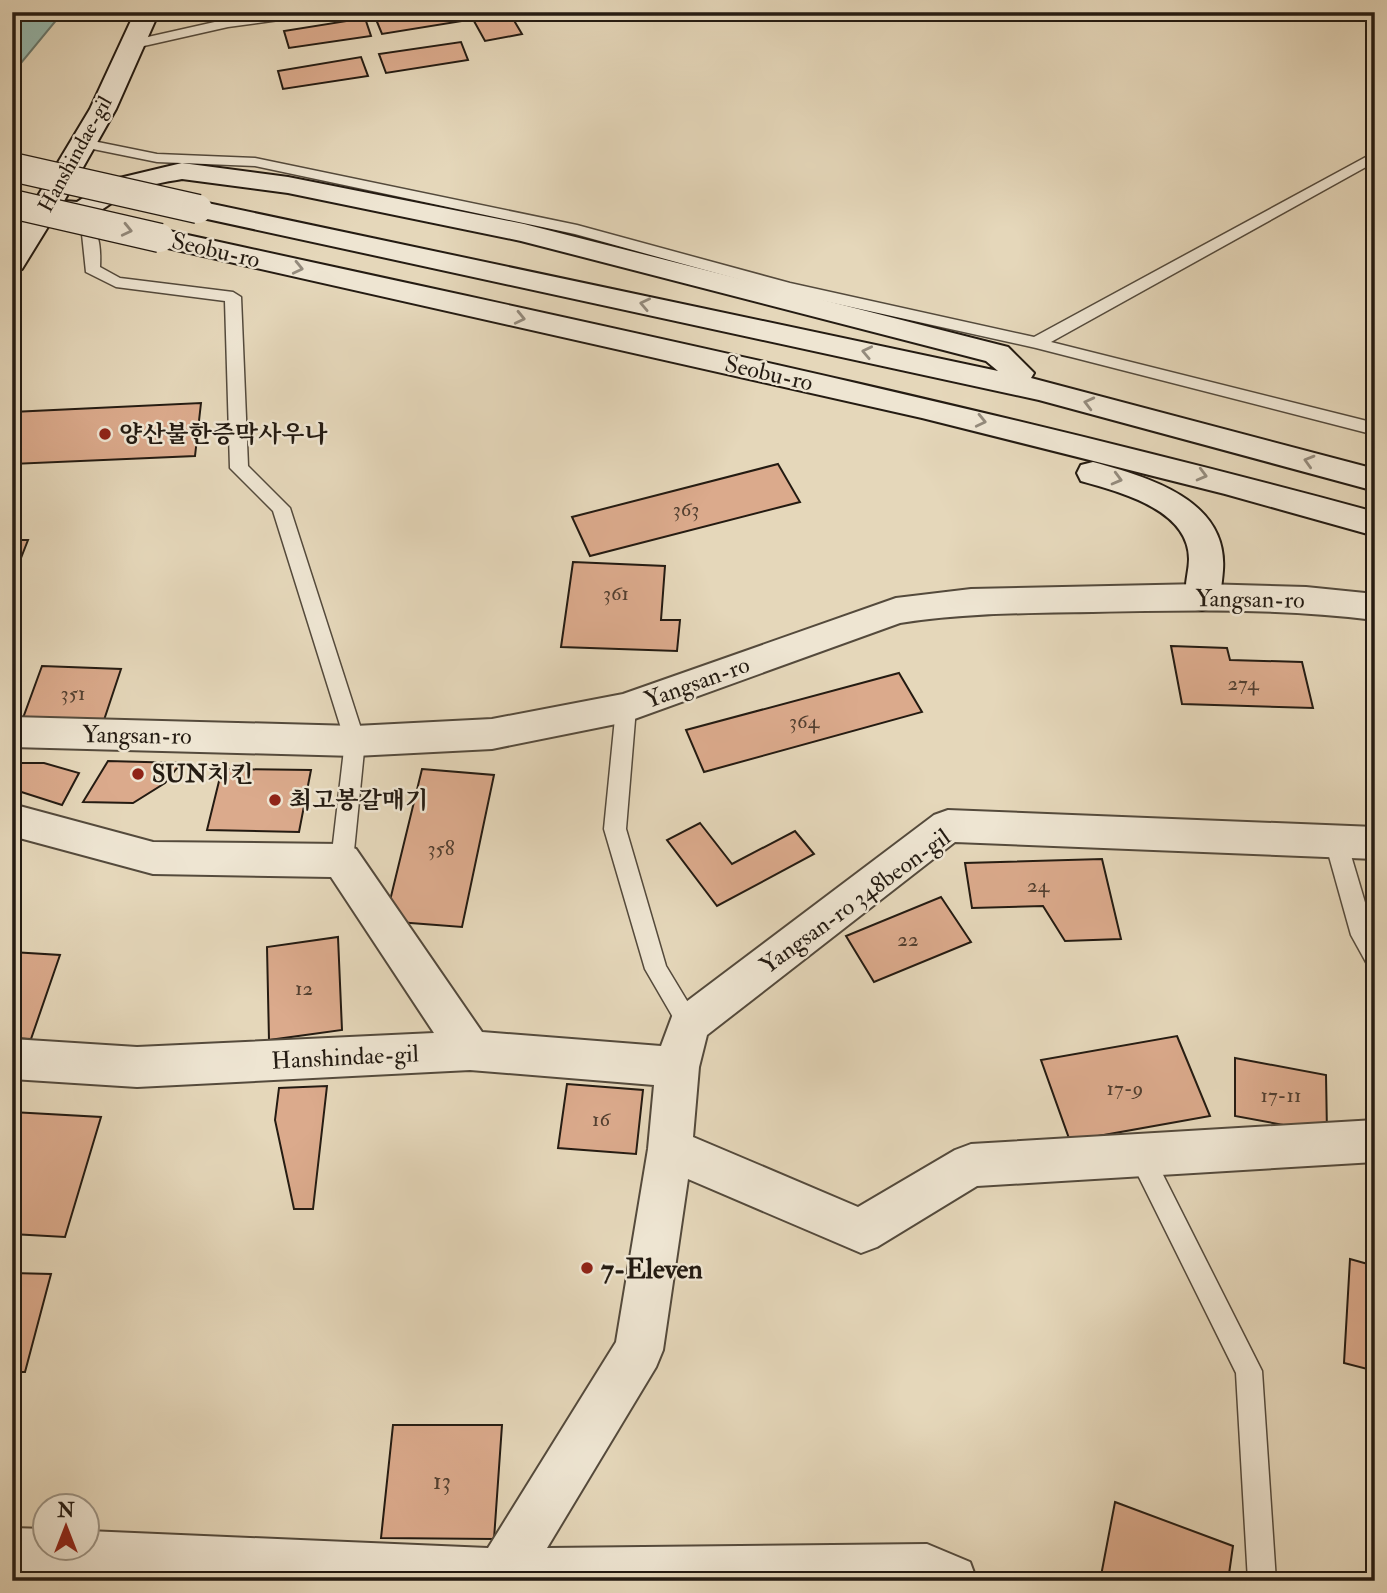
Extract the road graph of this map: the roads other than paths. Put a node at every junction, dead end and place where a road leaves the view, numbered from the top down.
1 (147, 12) edge
2 (270, 12) edge
3 (308, 12) edge
4 (256, 19) junction
5 (135, 44) junction
6 (83, 143) junction
7 (1375, 156) edge
8 (12, 167) edge
9 (12, 204) edge
10 (43, 211) junction
11 (12, 262) edge
12 (603, 336) junction
13 (1036, 343) junction
14 (1039, 390) junction
15 (1375, 429) edge
16 (1375, 480) edge
17 (1375, 524) edge
18 (1202, 597) junction
19 (1375, 607) edge
20 (626, 708) junction
21 (12, 732) edge
22 (355, 740) junction
23 (12, 820) edge
24 (1336, 842) junction
25 (1375, 843) edge
26 (342, 861) junction
27 (1375, 957) edge
28 (683, 1046) junction
29 (470, 1051) junction
30 (12, 1059) edge
31 (1375, 1141) edge
32 (670, 1149) junction
33 (1140, 1155) junction
34 (12, 1554) edge
35 (502, 1578) edge
36 (951, 1581) edge
37 (1262, 1581) edge

1 - 5 main road, Hanshindae-gil
2 - 4 lane
3 - 4 lane
4 - 5 lane
5 - 6 main road, Hanshindae-gil
6 - 10 main road, Hanshindae-gil
6 - 13 lane
7 - 13 lane
14 -> 8 main road, Seobu-ro, bridge
9 -> 12 main road, Seobu-ro, bridge
10 - 11 main road, Hanshindae-gil
10 - 14 main road
10 - 22 lane
12 -> 17 main road, Seobu-ro
12 -> 18 main road
13 - 15 lane
16 -> 14 main road, Seobu-ro
18 - 19 main road, Yangsan-ro
18 - 20 main road, Yangsan-ro
20 - 22 main road, Yangsan-ro
20 - 28 lane
21 - 22 main road, Yangsan-ro
22 - 26 lane
23 - 26 main road
24 - 25 main road, Yangsan-ro 348beon-gil
24 - 27 lane
24 - 28 main road, Yangsan-ro 348beon-gil
26 - 29 main road
28 - 29 main road, Hanshindae-gil
28 - 32 main road
29 - 30 main road, Hanshindae-gil
31 - 33 main road
32 - 33 main road
32 - 35 main road
33 - 37 lane
34 - 35 main road
35 - 36 main road

